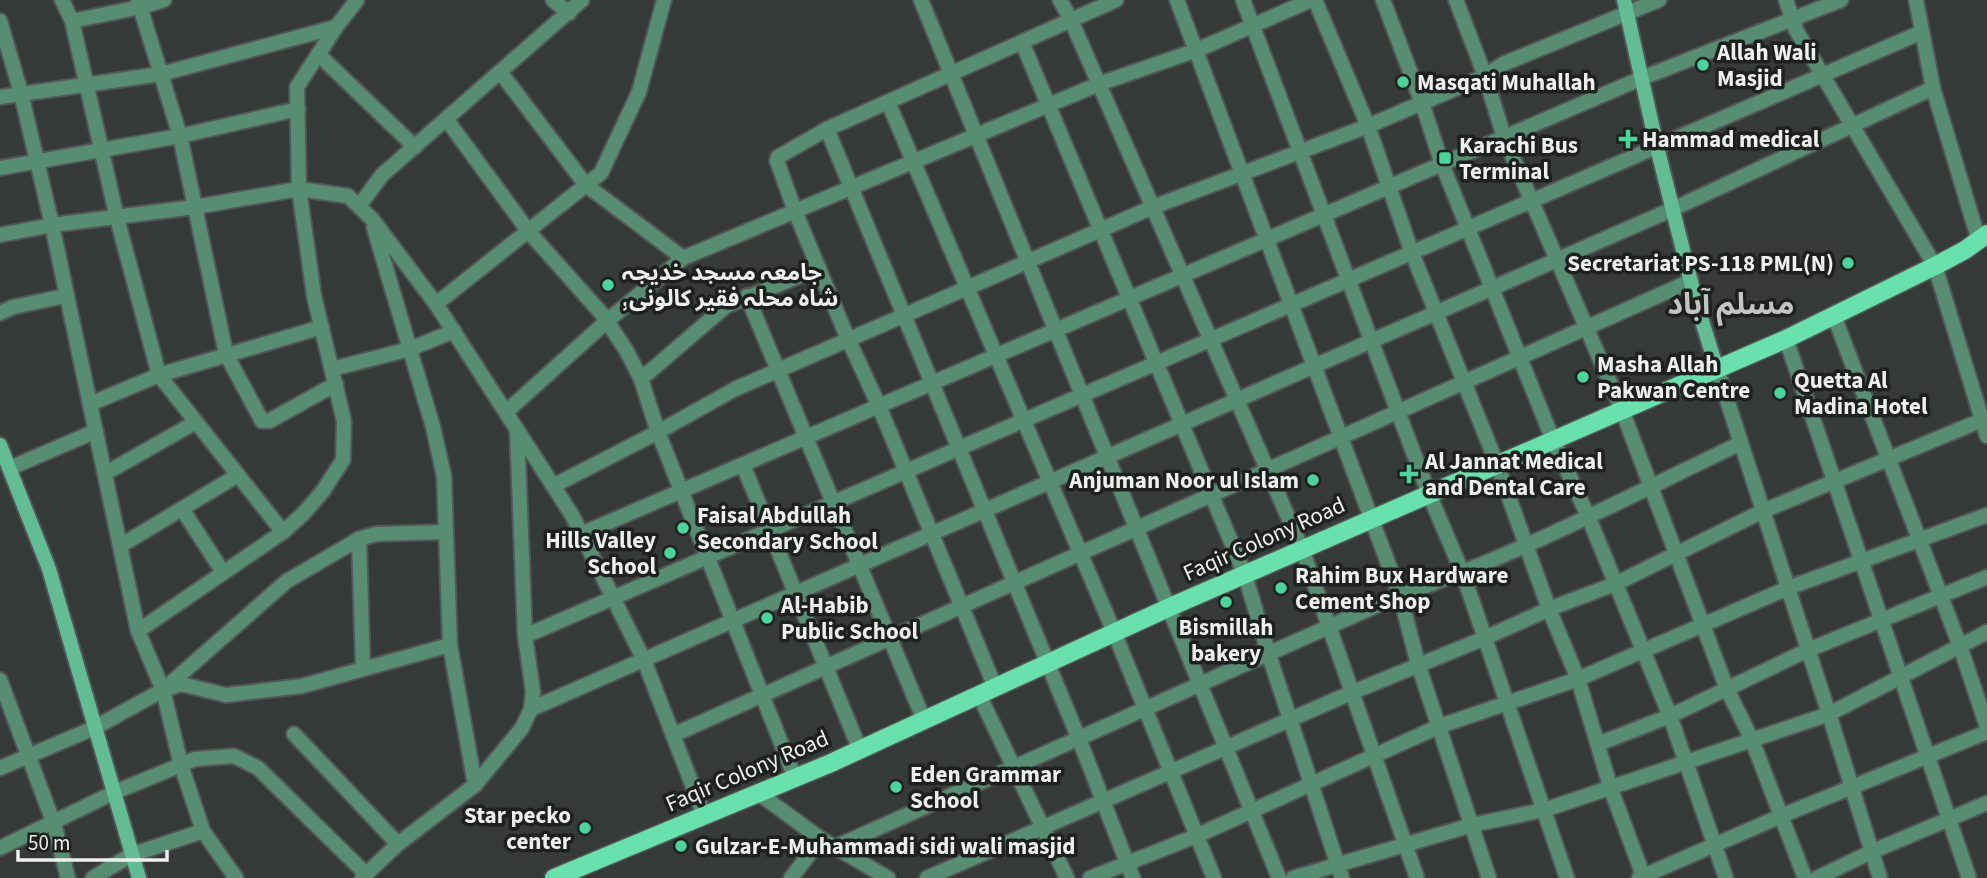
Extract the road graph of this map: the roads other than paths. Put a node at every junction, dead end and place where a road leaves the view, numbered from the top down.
1 (62, 0) edge
2 (164, 0) edge
3 (357, 0) edge
4 (554, 0) edge
5 (582, 0) edge
6 (664, 0) edge
7 (921, 0) edge
8 (1060, 0) edge
9 (1116, 0) edge
10 (1178, 0) edge
11 (1244, 0) edge
12 (1313, 0) edge
13 (1382, 0) edge
14 (1456, 0) edge
15 (1659, 0) edge
16 (1786, 0) edge
17 (1841, 0) edge
18 (1916, 0) edge
19 (140, 4) edge
20 (1626, 7) edge
21 (569, 13) junction
22 (1071, 20) junction
23 (1792, 20) junction
24 (72, 21) junction
25 (0, 23) edge
26 (1254, 26) junction
27 (335, 27) junction
28 (1922, 32) junction
29 (1022, 42) junction
30 (1197, 50) junction
31 (318, 54) junction
32 (500, 73) junction
33 (952, 73) junction
34 (161, 74) junction
35 (1822, 75) junction
36 (1485, 76) junction
37 (1642, 78) junction
38 (1099, 84) junction
39 (86, 85) junction
40 (1933, 88) junction
41 (21, 93) junction
42 (0, 97) edge
43 (888, 102) junction
44 (1422, 103) junction
45 (1049, 105) junction
46 (298, 109) junction
47 (447, 120) junction
48 (1852, 125) junction
49 (1368, 126) junction
50 (827, 129) junction
51 (978, 135) junction
52 (180, 136) junction
53 (1504, 137) junction
54 (415, 146) junction
55 (1657, 147) junction
56 (102, 150) junction
57 (1300, 153) junction
58 (37, 160) junction
59 (913, 162) junction
60 (1442, 164) junction
61 (0, 168) edge
62 (1241, 173) junction
63 (586, 186) junction
64 (851, 188) junction
65 (1390, 188) junction
66 (299, 189) junction
67 (1532, 201) junction
68 (359, 206) junction
69 (195, 207) junction
70 (1153, 207) junction
71 (1673, 209) junction
72 (795, 211) junction
73 (1324, 215) junction
74 (117, 218) junction
75 (372, 219) junction
76 (52, 225) junction
77 (1468, 229) junction
78 (1101, 230) junction
79 (529, 232) junction
80 (0, 235) edge
81 (1983, 237) edge
82 (1266, 240) junction
83 (1412, 253) junction
84 (683, 258) junction
85 (1557, 260) junction
86 (1029, 261) junction
87 (1935, 267) junction
88 (819, 268) junction
89 (1183, 275) junction
90 (1348, 280) junction
91 (1691, 281) junction
92 (967, 288) junction
93 (1492, 288) junction
94 (65, 296) junction
95 (747, 296) junction
96 (1129, 298) junction
97 (436, 304) junction
98 (1291, 306) junction
99 (0, 313) edge
100 (1436, 313) junction
101 (904, 315) junction
102 (1834, 316) junction
103 (607, 321) junction
104 (322, 327) junction
105 (1587, 328) junction
106 (1057, 329) junction
107 (454, 331) junction
108 (848, 339) junction
109 (1786, 339) junction
110 (1211, 340) junction
111 (1372, 341) junction
112 (410, 349) junction
113 (226, 354) junction
114 (996, 356) junction
115 (1520, 358) junction
116 (1157, 363) junction
117 (1314, 367) junction
118 (332, 369) junction
119 (1717, 369) junction
120 (777, 370) junction
121 (159, 375) junction
122 (641, 379) junction
123 (932, 383) junction
124 (1464, 383) junction
125 (336, 384) junction
126 (1084, 395) junction
127 (1237, 400) junction
128 (90, 404) junction
129 (879, 406) junction
130 (1622, 410) junction
131 (506, 412) junction
132 (1398, 412) junction
133 (1984, 419) edge
134 (1024, 421) junction
135 (196, 422) junction
136 (1182, 424) junction
137 (517, 429) junction
138 (96, 431) junction
139 (658, 432) junction
140 (1987, 436) edge
141 (805, 438) junction
142 (1340, 438) junction
143 (1553, 440) junction
144 (1741, 443) junction
145 (0, 444) edge
146 (959, 449) junction
147 (1109, 456) junction
148 (1889, 459) junction
149 (743, 464) junction
150 (1497, 464) junction
151 (10, 468) junction
152 (1268, 470) junction
153 (906, 472) junction
154 (106, 473) junction
155 (238, 475) junction
156 (1834, 481) junction
157 (1050, 482) junction
158 (553, 486) junction
159 (1651, 486) junction
160 (681, 491) junction
161 (1429, 494) junction
162 (1212, 495) junction
163 (832, 503) junction
164 (182, 509) junction
165 (985, 511) junction
166 (1763, 511) junction
167 (1987, 515) edge
168 (1588, 516) junction
169 (1370, 519) junction
170 (1138, 528) junction
171 (770, 530) junction
172 (283, 532) junction
173 (445, 532) junction
174 (581, 534) junction
175 (932, 534) junction
176 (359, 539) junction
177 (1920, 539) junction
178 (120, 546) junction
179 (1527, 547) junction
180 (1302, 549) junction
181 (1081, 554) junction
182 (1676, 554) junction
183 (708, 557) junction
184 (1861, 561) junction
185 (859, 566) junction
186 (223, 572) junction
187 (1463, 574) junction
188 (1245, 575) junction
189 (1987, 578) edge
190 (1014, 583) junction
191 (1615, 584) junction
192 (1788, 588) junction
193 (796, 594) junction
194 (1400, 595) junction
195 (1941, 596) junction
196 (614, 598) junction
197 (962, 607) junction
198 (1170, 607) junction
199 (1549, 608) junction
200 (733, 621) junction
201 (1881, 621) junction
202 (1703, 626) junction
203 (1329, 627) junction
204 (138, 631) junction
205 (1114, 632) junction
206 (1987, 632) edge
207 (525, 636) junction
208 (1485, 638) junction
209 (890, 639) junction
210 (450, 645) junction
211 (1960, 646) junction
212 (1808, 650) junction
213 (1643, 652) junction
214 (1269, 655) junction
215 (644, 660) junction
216 (1047, 663) junction
217 (1418, 664) junction
218 (826, 667) junction
219 (363, 669) junction
220 (1900, 677) junction
221 (1578, 679) junction
222 (0, 680) edge
223 (1201, 684) junction
224 (1727, 689) junction
225 (163, 690) junction
226 (987, 691) junction
227 (1353, 692) junction
228 (762, 695) junction
229 (1507, 705) junction
230 (531, 709) junction
231 (1145, 709) junction
232 (1829, 714) junction
233 (1670, 716) junction
234 (1289, 719) junction
235 (924, 720) junction
236 (1440, 726) junction
237 (94, 728) junction
238 (1987, 729) edge
239 (294, 734) dead end
240 (673, 735) junction
241 (1079, 739) junction
242 (1752, 740) junction
243 (1598, 744) junction
244 (1226, 747) junction
245 (860, 750) junction
246 (28, 755) junction
247 (1375, 755) junction
248 (1927, 756) junction
249 (1686, 762) junction
250 (181, 765) junction
251 (0, 768) edge
252 (1014, 768) junction
253 (1171, 772) junction
254 (795, 778) junction
255 (1311, 784) junction
256 (475, 785) junction
257 (1852, 787) junction
258 (1611, 789) junction
259 (113, 793) junction
260 (758, 793) junction
261 (1103, 801) junction
262 (1987, 803) edge
263 (1253, 810) junction
264 (1544, 810) junction
265 (704, 816) junction
266 (1780, 816) junction
267 (1949, 819) junction
268 (54, 824) junction
269 (1472, 825) junction
270 (1044, 827) junction
271 (203, 831) junction
272 (1196, 836) junction
273 (821, 839) junction
274 (398, 844) junction
275 (1406, 845) junction
276 (1713, 845) junction
277 (835, 847) junction
278 (0, 848) edge
279 (1871, 852) junction
280 (131, 855) junction
281 (1127, 864) junction
282 (1339, 872) edge
283 (364, 876) edge
284 (1642, 877) edge
285 (68, 878) edge
286 (93, 878) edge
287 (139, 878) edge
288 (236, 878) edge
289 (554, 878) edge
290 (791, 878) edge
291 (888, 878) edge
292 (927, 878) edge
293 (1067, 878) edge
294 (1090, 878) edge
295 (1133, 878) edge
296 (1214, 878) edge
297 (1279, 878) edge
298 (1293, 878) edge
299 (1418, 878) edge
300 (1489, 878) edge
301 (1567, 878) edge
302 (1726, 878) edge
303 (1805, 878) edge
304 (1817, 878) edge
305 (1880, 878) edge
306 (1969, 878) edge

1 - 24 street
2 - 19 street
3 - 27 street
4 - 21 street
5 - 21 street
6 - 63 street
7 - 33 street
8 - 22 street
9 - 22 street
10 - 30 street
11 - 26 street
12 - 26 street
12 - 49 street
13 - 44 street
14 - 36 street
15 - 20 street
16 - 23 street
17 - 23 street
18 - 28 street
19 - 24 street
19 - 34 street
20 - 36 street
20 - 37 main road
21 - 32 street
22 - 29 street
22 - 38 street
23 - 35 street
23 - 37 street
24 - 39 street
25 - 41 street
26 - 30 street
26 - 57 street
27 - 31 street
27 - 34 street
28 - 35 street
28 - 40 street
29 - 33 street
29 - 45 street
30 - 38 street
30 - 62 street
31 - 46 street
31 - 54 street
32 - 47 street
32 - 63 street
33 - 43 street
33 - 51 street
34 - 39 street
34 - 52 street
35 - 48 street
35 - 55 street
36 - 44 street
36 - 53 street
37 - 53 street
37 - 55 main road
38 - 45 street
38 - 70 street
39 - 41 street
39 - 56 street
40 - 48 street
40 - 81 street
41 - 42 street
41 - 58 street
43 - 50 street
43 - 59 street
44 - 49 street
44 - 60 street
45 - 51 street
45 - 78 street
46 - 52 street
46 - 66 street
47 - 54 street
47 - 79 street
48 - 71 street
48 - 87 street
49 - 57 street
49 - 65 street
50 - 64 street
50 - 72 street
51 - 59 street
51 - 86 street
52 - 56 street
52 - 69 street
53 - 60 street
53 - 67 street
54 - 68 street
55 - 67 street
55 - 71 main road
56 - 58 street
56 - 74 street
57 - 62 street
57 - 73 street
58 - 61 street
58 - 76 street
59 - 64 street
59 - 92 street
60 - 65 street
60 - 77 street
62 - 70 street
62 - 82 street
63 - 79 street
63 - 84 street
64 - 72 street
64 - 101 street
65 - 73 street
65 - 83 street
66 - 68 street
66 - 69 street
66 - 104 street
67 - 77 street
67 - 85 street
68 - 75 street
69 - 74 street
69 - 113 street
70 - 78 street
70 - 89 street
71 - 85 street
71 - 91 main road
72 - 84 street
72 - 88 street
73 - 82 street
73 - 90 street
74 - 76 street
74 - 121 street
75 - 97 street
75 - 112 street
76 - 80 street
76 - 94 street
77 - 83 street
77 - 93 street
78 - 86 street
78 - 96 street
79 - 97 street
79 - 103 street
81 - 87 main road, Faqir Colony Road
82 - 89 street
82 - 98 street
83 - 90 street
83 - 100 street
84 - 103 street
85 - 93 street
85 - 105 street
86 - 92 street
86 - 106 street
87 - 102 main road, Faqir Colony Road
87 - 133 street
88 - 95 street
88 - 108 street
89 - 96 street
89 - 110 street
90 - 98 street
90 - 111 street
91 - 105 street
91 - 119 main road
92 - 101 street
92 - 114 street
93 - 100 street
93 - 115 street
94 - 99 street
94 - 128 street
95 - 120 street
95 - 122 street
96 - 106 street
96 - 116 street
97 - 107 street
98 - 110 street
98 - 117 street
100 - 111 street
100 - 124 street
101 - 108 street
101 - 123 street
102 - 109 main road, Faqir Colony Road
102 - 148 street
103 - 122 street
103 - 131 street
104 - 113 street
104 - 118 street
105 - 115 street
105 - 130 street
106 - 114 street
106 - 126 street
107 - 112 street
107 - 131 street
108 - 120 street
108 - 129 street
109 - 119 main road, Faqir Colony Road
109 - 156 street
110 - 116 street
110 - 127 street
111 - 117 street
111 - 132 street
112 - 118 street
112 - 173 street
113 - 121 street
113 - 125 street
114 - 123 street
114 - 134 street
115 - 124 street
115 - 143 street
116 - 126 street
116 - 136 street
117 - 127 street
117 - 142 street
118 - 125 street
119 - 130 main road, Faqir Colony Road
119 - 144 street
120 - 139 street
120 - 141 street
121 - 128 street
121 - 135 street
122 - 139 street
123 - 129 street
123 - 146 street
124 - 132 street
124 - 150 street
125 - 172 street
126 - 134 street
126 - 147 street
127 - 136 street
127 - 152 street
128 - 138 street
129 - 141 street
129 - 153 street
130 - 143 main road, Faqir Colony Road
130 - 159 street
131 - 137 street
132 - 142 street
132 - 161 street
133 - 140 street
133 - 148 street
134 - 146 street
134 - 157 street
135 - 154 street
135 - 155 street
136 - 147 street
136 - 162 street
137 - 158 street
137 - 207 street
138 - 151 street
138 - 154 street
139 - 158 street
139 - 160 street
141 - 149 street
141 - 163 street
142 - 152 street
142 - 169 street
143 - 150 main road, Faqir Colony Road
143 - 168 street
144 - 159 street
144 - 166 street
145 - 151 main road
146 - 153 street
146 - 165 street
147 - 157 street
147 - 170 street
148 - 156 street
148 - 177 street
149 - 160 street
149 - 171 street
150 - 161 main road, Faqir Colony Road
150 - 179 street
151 - 237 main road
152 - 162 street
152 - 180 street
153 - 163 street
153 - 175 street
154 - 178 street
155 - 164 street
155 - 172 street
156 - 166 street
156 - 184 street
157 - 165 street
157 - 181 street
158 - 174 street
159 - 168 street
159 - 182 street
160 - 174 street
160 - 183 street
161 - 169 main road, Faqir Colony Road
161 - 187 street
162 - 170 street
162 - 188 street
163 - 171 street
163 - 185 street
164 - 178 street
164 - 186 street
165 - 175 street
165 - 190 street
166 - 182 street
166 - 192 street
167 - 177 street
168 - 179 street
168 - 191 street
169 - 180 main road, Faqir Colony Road
169 - 194 street
170 - 181 street
170 - 198 street
171 - 183 street
171 - 193 street
172 - 186 street
173 - 176 street
173 - 210 street
174 - 196 street
175 - 185 street
175 - 197 street
176 - 219 street
176 - 225 street
177 - 184 street
177 - 195 street
178 - 204 street
179 - 187 street
179 - 199 street
180 - 188 main road, Faqir Colony Road
180 - 203 street
181 - 190 street
181 - 205 street
182 - 191 street
182 - 202 street
183 - 196 street
183 - 200 street
184 - 192 street
184 - 201 street
185 - 193 street
185 - 209 street
186 - 204 street
187 - 194 street
187 - 208 street
188 - 198 main road, Faqir Colony Road
188 - 214 street
189 - 195 street
190 - 197 street
190 - 216 street
191 - 199 street
191 - 213 street
192 - 202 street
192 - 212 street
193 - 200 street
193 - 218 street
194 - 203 street
194 - 217 street
195 - 201 street
195 - 211 street
196 - 207 street
196 - 215 street
197 - 209 street
197 - 226 street
198 - 205 main road, Faqir Colony Road
198 - 223 street
199 - 208 street
199 - 221 street
200 - 215 street
200 - 228 street
201 - 212 street
201 - 220 street
202 - 213 street
202 - 224 street
203 - 214 street
203 - 227 street
204 - 225 street
205 - 216 main road, Faqir Colony Road
205 - 231 street
206 - 211 street
207 - 230 street
208 - 217 street
208 - 229 street
209 - 218 street
209 - 235 street
210 - 219 street
210 - 256 street
211 - 220 street
211 - 238 street
212 - 224 street
212 - 232 street
213 - 221 street
213 - 233 street
214 - 223 street
214 - 234 street
215 - 230 street
215 - 240 street
216 - 226 main road, Faqir Colony Road
216 - 241 street
217 - 227 street
217 - 236 street
218 - 228 street
218 - 245 street
219 - 225 street
220 - 232 street
220 - 248 street
221 - 229 street
221 - 243 street
222 - 246 street
223 - 231 street
223 - 244 street
224 - 233 street
224 - 242 street
225 - 237 street
225 - 250 street
226 - 235 main road, Faqir Colony Road
226 - 252 street
227 - 234 street
227 - 247 street
228 - 240 street
228 - 254 street
229 - 236 street
229 - 264 street
230 - 256 street
231 - 241 street
231 - 253 street
232 - 242 street
232 - 257 street
233 - 243 street
233 - 249 street
234 - 244 street
234 - 255 street
235 - 245 main road, Faqir Colony Road
236 - 247 street
236 - 269 street
237 - 246 street
237 - 259 main road
238 - 248 street
239 - 274 street
240 - 265 street
241 - 252 street
241 - 261 street
242 - 249 street
242 - 266 street
243 - 258 street
244 - 253 street
244 - 263 street
245 - 254 main road, Faqir Colony Road
246 - 251 street
246 - 268 street
247 - 255 street
247 - 275 street
248 - 257 street
248 - 267 street
249 - 258 street
249 - 276 street
250 - 259 street
250 - 271 street
250 - 283 street
252 - 270 street
252 - 277 street
253 - 261 street
253 - 272 street
254 - 260 main road, Faqir Colony Road
255 - 263 street
255 - 282 street
256 - 274 street
257 - 266 street
257 - 279 street
258 - 264 street
258 - 284 street
259 - 268 street
259 - 280 main road
260 - 265 main road, Faqir Colony Road
260 - 273 street
261 - 270 street
261 - 281 street
262 - 267 street
263 - 272 street
263 - 297 street
264 - 269 street
264 - 301 street
265 - 289 main road, Faqir Colony Road
266 - 276 street
266 - 303 street
267 - 279 street
267 - 306 street
268 - 278 street
268 - 285 street
269 - 275 street
269 - 300 street
270 - 292 street
270 - 293 street
271 - 280 street
271 - 288 street
272 - 281 street
272 - 296 street
273 - 277 street
273 - 290 street
274 - 283 street
275 - 282 street
275 - 299 street
276 - 284 street
276 - 302 street
277 - 291 street
279 - 304 street
279 - 305 street
280 - 286 street
280 - 287 main road
281 - 294 street
281 - 295 street
282 - 298 street

